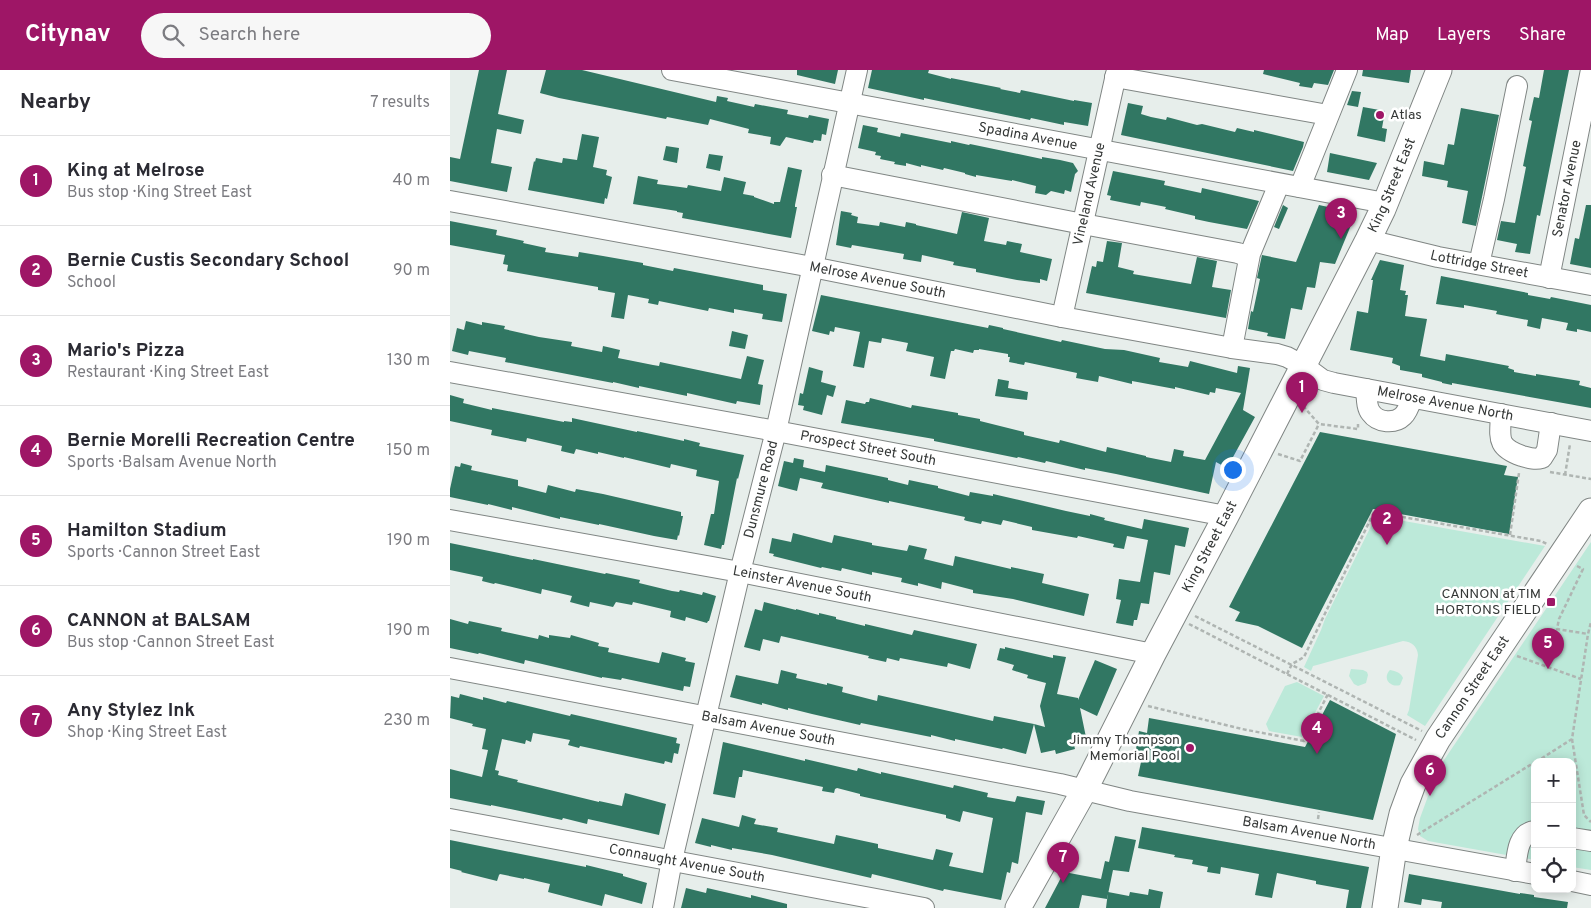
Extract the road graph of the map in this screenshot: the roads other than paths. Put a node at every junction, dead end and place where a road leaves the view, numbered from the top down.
1 (672, 70) edge
2 (857, 70) edge
3 (1347, 70) edge
4 (1439, 70) edge
5 (1591, 70) edge
6 (1116, 73) edge
7 (1517, 86) dead end
8 (849, 104) junction
9 (1328, 115) junction
10 (1100, 151) junction
11 (832, 175) junction
12 (1279, 184) junction
13 (1300, 187) junction
14 (450, 201) edge
15 (1385, 204) junction
16 (1083, 224) junction
17 (1368, 240) junction
18 (1249, 258) junction
19 (1479, 264) junction
20 (812, 268) junction
21 (1549, 278) junction
22 (1591, 285) edge
23 (1062, 317) junction
24 (1232, 348) junction
25 (1304, 366) junction
26 (450, 372) edge
27 (1366, 389) junction
28 (1412, 398) junction
29 (1501, 414) junction
30 (1551, 424) junction
31 (1582, 429) edge
32 (776, 431) junction
33 (1591, 511) edge
34 (1226, 516) junction
35 (450, 520) edge
36 (740, 572) junction
37 (1153, 654) junction
38 (450, 668) edge
39 (707, 717) junction
40 (1086, 789) junction
41 (450, 819) edge
42 (1531, 832) edge
43 (1576, 839) edge
44 (1591, 841) edge
45 (1402, 850) junction
46 (672, 860) junction
47 (1515, 871) junction
48 (1531, 873) edge
49 (1576, 882) edge
50 (1591, 884) edge
51 (663, 908) edge
52 (924, 908) edge
53 (1018, 908) edge
54 (1384, 908) edge

1 - 8 street, Spadina Avenue
2 - 8 street, Dunsmure Road
3 - 9 street
4 - 15 main road, King Street East
5 - 21 street, Senator Avenue
6 - 9 street
6 - 10 street, Vineland Avenue
7 - 19 street
8 - 10 street, Spadina Avenue
8 - 11 street, Dunsmure Road
9 - 13 street
10 - 12 street, Spadina Avenue
10 - 16 street, Vineland Avenue
11 - 16 street
11 - 20 street, Dunsmure Road
12 - 13 street, Spadina Avenue
12 - 18 street
13 - 15 street, Spadina Avenue
14 - 20 street, Melrose Avenue South
15 - 17 main road, King Street East
16 - 18 street
16 - 23 street, Vineland Avenue
17 - 19 street, Lottridge Street
17 - 25 main road, King Street East
18 - 24 street
19 - 21 street, Lottridge Street
20 - 23 street, Melrose Avenue South
20 - 32 street, Dunsmure Road
21 - 22 street, Lottridge Street
23 - 24 street, Melrose Avenue South
24 - 25 street, Melrose Avenue South
25 - 27 street, Melrose Avenue North
25 - 34 main road, King Street East
26 - 32 street, Prospect Street South
27 - 28 street, Melrose Avenue North
27 - 28 street
28 - 29 street, Melrose Avenue North
29 - 30 street, Melrose Avenue North
29 - 30 street
30 - 31 street, Melrose Avenue North
32 - 34 street, Prospect Street South
32 - 36 street, Dunsmure Road
33 - 45 main road, Cannon Street East
34 - 37 main road, King Street East
35 - 36 street, Leinster Avenue South
36 - 37 street, Leinster Avenue South
36 - 39 street, Dunsmure Road
37 - 40 main road, King Street East
38 - 39 street, Balsam Avenue South
39 - 40 street, Balsam Avenue South
39 - 46 street, Dunsmure Road
40 - 45 street, Balsam Avenue North
40 - 53 main road, King Street East
41 - 46 street, Connaught Avenue South
42 - 47 street
43 - 44 street
45 - 47 street, Balsam Avenue North
45 - 54 main road, Cannon Street East
46 - 51 street, Dunsmure Road
46 - 52 street, Connaught Avenue South
47 - 48 street, Balsam Avenue North
49 - 50 street

